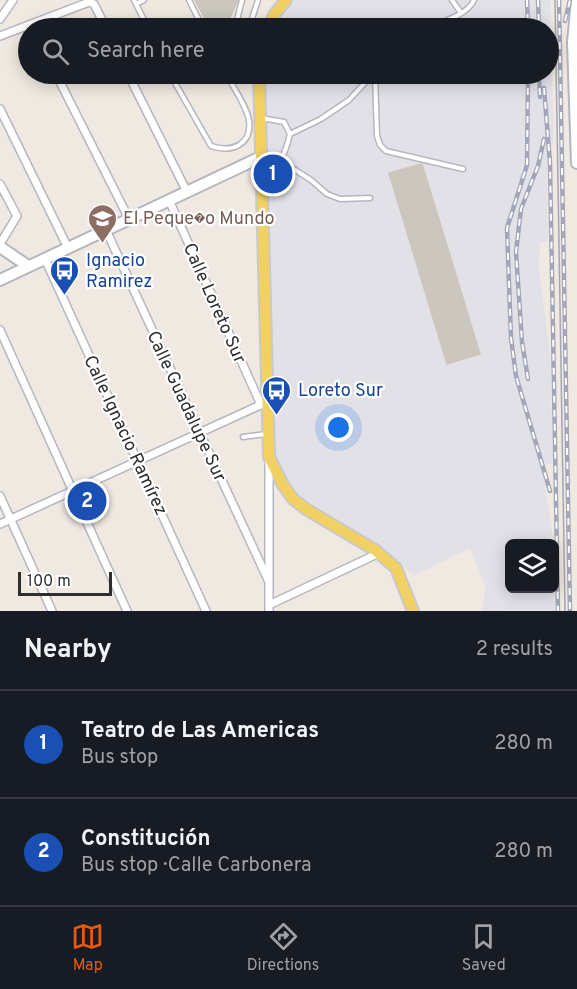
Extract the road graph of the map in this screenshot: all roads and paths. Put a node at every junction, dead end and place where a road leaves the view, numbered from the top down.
1 (13, 0) edge
2 (144, 0) edge
3 (189, 0) edge
4 (242, 0) edge
5 (258, 0) edge
6 (278, 0) edge
7 (286, 0) edge
8 (452, 0) edge
9 (474, 0) edge
10 (577, 0) edge
11 (135, 2) edge
12 (80, 3) edge
13 (461, 13) junction
14 (274, 15) junction
15 (49, 18) edge
16 (101, 18) edge
17 (143, 18) edge
18 (198, 18) edge
19 (238, 18) edge
20 (252, 18) edge
21 (273, 18) edge
22 (450, 18) edge
23 (0, 19) edge
24 (18, 31) edge
25 (0, 36) edge
26 (575, 80) edge
27 (61, 84) edge
28 (134, 84) edge
29 (176, 84) edge
30 (231, 84) edge
31 (259, 84) edge
32 (364, 84) edge
33 (374, 84) edge
34 (0, 109) edge
35 (260, 118) junction
36 (290, 134) junction
37 (261, 157) junction
38 (577, 160) edge
39 (281, 161) junction
40 (464, 169) dead end
41 (261, 173) junction
42 (0, 184) edge
43 (187, 192) junction
44 (370, 198) dead end
45 (169, 200) junction
46 (129, 219) junction
47 (106, 230) junction
48 (0, 246) edge
49 (68, 248) junction
50 (45, 259) junction
51 (28, 266) junction
52 (0, 279) edge
53 (0, 330) edge
54 (264, 403) junction
55 (200, 433) junction
56 (268, 434) junction
57 (243, 437) dead end
58 (269, 457) junction
59 (138, 461) junction
60 (73, 491) junction
61 (0, 496) edge
62 (10, 519) junction
63 (0, 524) edge
64 (379, 553) junction
65 (269, 582) junction
66 (269, 608) edge
67 (52, 611) edge
68 (127, 611) edge
69 (206, 611) edge
70 (413, 611) edge

1 - 23 street
2 - 11 lane
3 - 18 lane
4 - 19 lane
5 - 20 lane
6 - 14 street
7 - 14 main road
8 - 13 lane
9 - 13 lane
10 - 26 street
11 - 17 lane
12 - 15 street
12 - 16 street
13 - 22 lane
14 - 21 main road
24 - 25 street
26 - 38 street
27 - 46 street
28 - 43 street
29 - 30 lane
31 - 35 main road
32 - 36 lane
33 - 40 lane
34 - 49 street
35 - 36 lane
35 - 37 main road
36 - 39 lane
37 - 41 main road
37 - 43 street
39 - 41 lane
39 - 44 lane
41 - 54 main road
42 - 48 street
43 - 45 street
45 - 46 street
45 - 54 street, Calle Loreto Sur
46 - 47 street
47 - 49 street
47 - 55 street, Calle Guadalupe Sur
48 - 51 street
49 - 50 street
50 - 51 street
50 - 59 street, Calle Ignacio Ramírez
51 - 52 street
53 - 60 street
54 - 55 street
54 - 56 main road
55 - 59 street
55 - 65 street, Calle Guadalupe Sur
56 - 57 lane
56 - 58 main road
58 - 64 main road
58 - 65 street
59 - 60 street
59 - 69 street, Calle Ignacio Ramírez
60 - 62 street
60 - 68 street
61 - 62 street
62 - 63 street
62 - 67 street
64 - 66 street
64 - 70 main road
65 - 66 street

